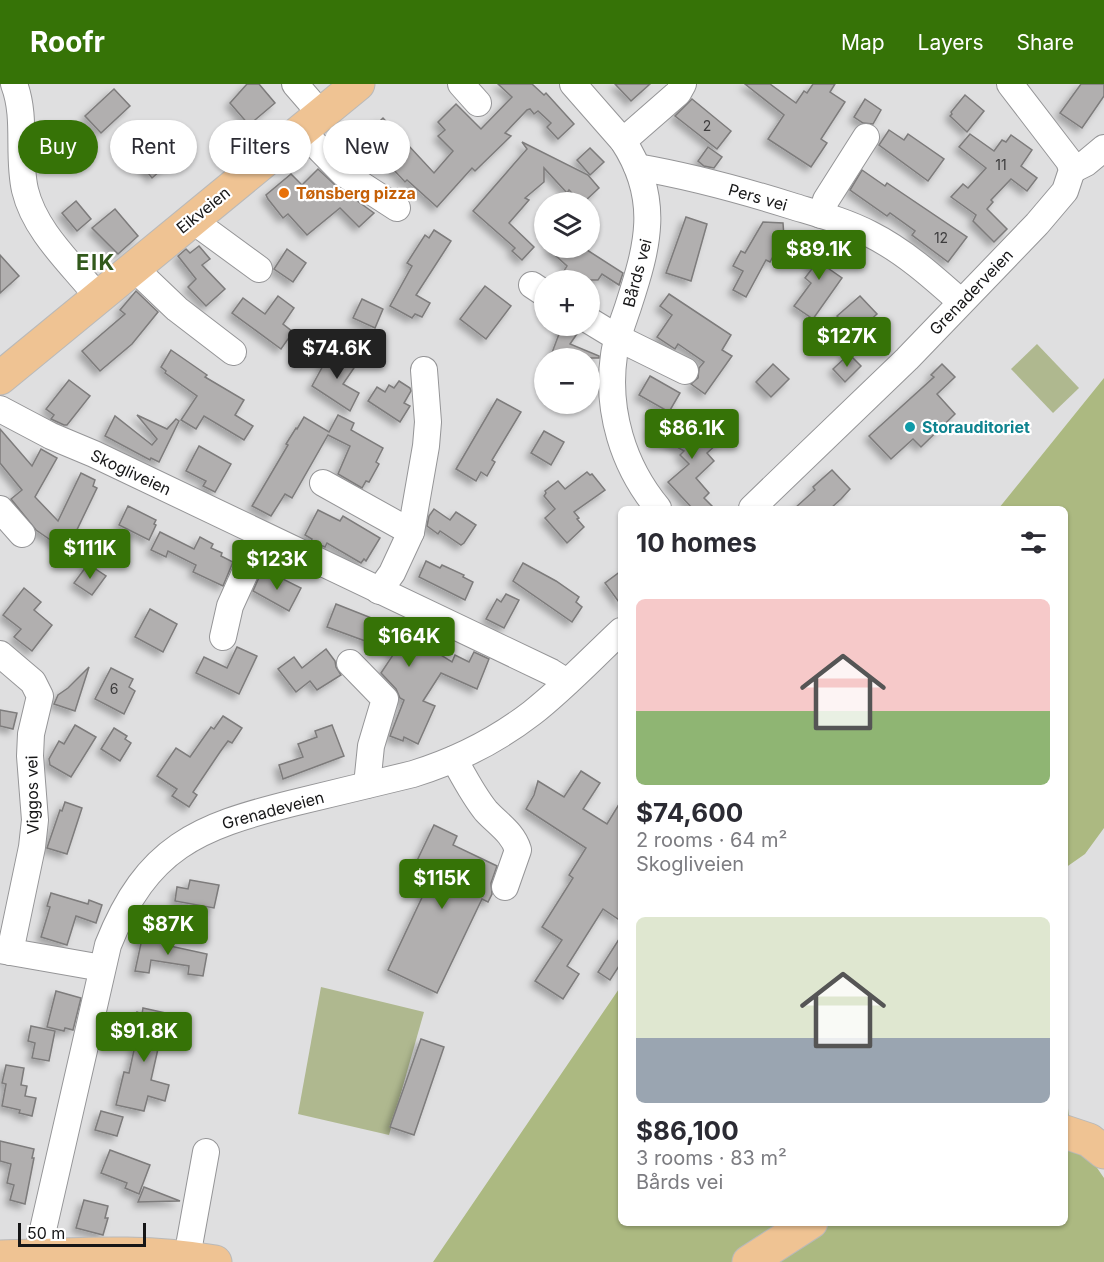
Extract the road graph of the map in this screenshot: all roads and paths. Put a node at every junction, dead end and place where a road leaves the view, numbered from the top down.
1 (14, 84) edge
2 (295, 84) edge
3 (358, 84) edge
4 (462, 84) edge
5 (573, 84) edge
6 (684, 84) edge
7 (1010, 84) edge
8 (478, 103) dead end
9 (310, 120) edge
10 (311, 122) joint
11 (866, 137) dead end
12 (623, 141) junction
13 (1104, 148) edge
14 (637, 167) junction
15 (1072, 170) junction
16 (248, 174) edge
17 (397, 208) dead end
18 (821, 215) junction
19 (196, 217) junction
20 (134, 268) junction
21 (259, 268) dead end
22 (98, 297) junction
23 (961, 302) junction
24 (600, 327) edge
25 (618, 338) junction
26 (233, 352) dead end
27 (424, 370) dead end
28 (685, 371) dead end
29 (0, 378) edge
30 (0, 409) edge
31 (323, 483) dead end
32 (657, 506) edge
33 (754, 506) edge
34 (0, 509) edge
35 (411, 532) junction
36 (21, 534) dead end
37 (262, 535) junction
38 (379, 591) junction
39 (618, 634) edge
40 (223, 636) dead end
41 (0, 654) edge
42 (350, 663) dead end
43 (567, 682) junction
44 (454, 759) junction
45 (367, 785) junction
46 (505, 887) dead end
47 (5, 951) edge
48 (102, 968) junction
49 (1068, 1133) edge
50 (206, 1152) dead end
51 (1104, 1152) edge
52 (805, 1226) edge
53 (38, 1256) junction
54 (0, 1257) edge
55 (201, 1259) edge
56 (749, 1262) edge

1 - 22 street
2 - 9 street
3 - 10 main road, Eikveien
4 - 8 street
5 - 12 street, Bårds vei
6 - 12 street
7 - 15 street
10 - 17 street
11 - 18 street
12 - 14 street, Bårds vei
13 - 15 street
14 - 18 street, Pers vei
14 - 25 street, Bårds vei
15 - 23 street, Grenaderveien
16 - 19 main road, Eikveien
18 - 23 street, Pers vei
19 - 20 main road, Eikveien
19 - 21 street
20 - 22 main road, Eikveien
20 - 26 street
22 - 29 main road, Eikveien
23 - 33 street, Grenaderveien
24 - 25 street
25 - 28 street
25 - 32 street, Bårds vei
27 - 35 street
30 - 37 street, Skogliveien
31 - 35 street
34 - 36 street
35 - 38 street
37 - 38 street, Skogliveien
37 - 40 street
38 - 43 street, Skogliveien
39 - 43 street, Grenadeveien
41 - 47 street, Viggos vei
42 - 45 street
43 - 44 street, Grenadeveien
44 - 45 street, Grenadeveien
44 - 46 street
45 - 48 street, Grenadeveien
47 - 48 street
48 - 53 street, Grenadeveien
49 - 51 main road
50 - 55 street
52 - 56 main road
53 - 54 main road
53 - 55 main road

